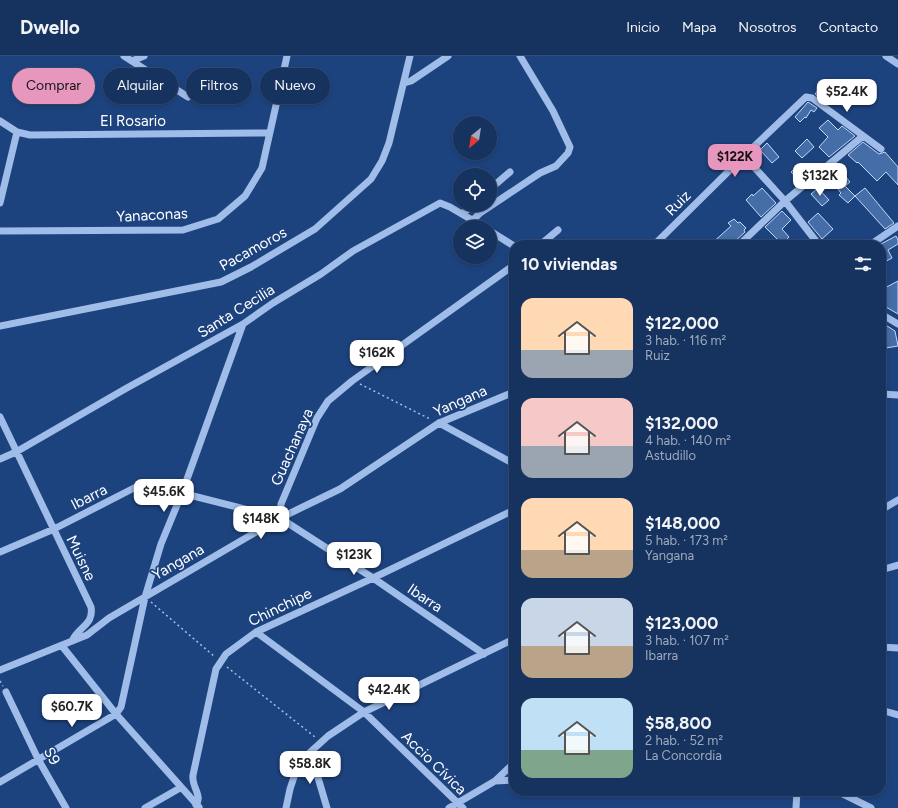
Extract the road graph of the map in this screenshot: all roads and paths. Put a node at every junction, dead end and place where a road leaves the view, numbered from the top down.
1 (124, 56) edge
2 (144, 56) edge
3 (287, 56) edge
4 (410, 56) edge
5 (448, 56) edge
6 (520, 56) edge
7 (886, 56) edge
8 (132, 61) junction
9 (898, 64) edge
10 (404, 83) junction
11 (186, 96) edge
12 (0, 121) edge
13 (17, 132) junction
14 (268, 134) junction
15 (863, 136) junction
16 (881, 149) dead end
17 (744, 156) junction
18 (510, 172) dead end
19 (497, 183) edge
20 (785, 201) junction
21 (0, 203) edge
22 (462, 214) joint
23 (473, 220) joint
24 (898, 226) edge
25 (558, 230) dead end
26 (0, 231) edge
27 (497, 235) edge
28 (546, 240) edge
29 (659, 240) edge
30 (744, 240) edge
31 (815, 240) edge
32 (877, 240) edge
33 (509, 243) edge
34 (509, 270) edge
35 (886, 317) edge
36 (243, 324) junction
37 (898, 324) edge
38 (0, 326) edge
39 (352, 381) junction
40 (509, 394) edge
41 (886, 394) edge
42 (898, 395) edge
43 (0, 417) edge
44 (439, 423) junction
45 (16, 452) junction
46 (0, 459) edge
47 (509, 461) edge
48 (182, 493) junction
49 (898, 500) edge
50 (886, 507) edge
51 (509, 512) edge
52 (280, 518) junction
53 (54, 529) junction
54 (0, 552) edge
55 (898, 565) edge
56 (886, 568) edge
57 (373, 578) junction
58 (145, 597) junction
59 (256, 632) junction
60 (72, 641) junction
61 (509, 642) edge
62 (886, 645) edge
63 (62, 646) junction
64 (898, 648) edge
65 (484, 654) junction
66 (220, 662) junction
67 (0, 670) edge
68 (6, 692) dead end
69 (886, 711) edge
70 (364, 712) junction
71 (116, 714) junction
72 (898, 715) edge
73 (322, 742) junction
74 (306, 756) junction
75 (38, 759) junction
76 (509, 768) edge
77 (509, 780) edge
78 (495, 781) junction
79 (0, 782) edge
80 (180, 788) junction
81 (797, 796) edge
82 (847, 796) edge
83 (460, 805) edge
84 (198, 807) edge
85 (66, 808) edge
86 (145, 808) edge
87 (286, 808) edge
88 (327, 808) edge
89 (449, 808) edge
90 (796, 808) edge
91 (872, 808) edge

1 - 8 street
2 - 8 street
3 - 14 street, Yanaconas
4 - 10 street, Pacamoros
5 - 10 street
6 - 23 street
7 - 9 street
8 - 11 street
10 - 38 street, Pacamoros
12 - 13 street, El Rosario
13 - 14 street, El Rosario
13 - 21 street
14 - 26 street, Yanaconas
15 - 16 street
15 - 17 street, Ruiz
15 - 20 street
17 - 20 street
17 - 29 street, Ruiz
18 - 19 street
20 - 30 street
20 - 31 street
22 - 23 street, Santa Cecilia
22 - 36 street, Santa Cecilia
24 - 32 street
25 - 28 street
27 - 33 street
34 - 39 street, Guachanaya
35 - 37 street
36 - 45 street, Santa Cecilia
36 - 48 street
39 - 44 path
39 - 52 street, Guachanaya
40 - 44 street, Yangana
41 - 42 street
43 - 45 street, Muisne
44 - 47 street
44 - 52 street, Yangana
45 - 46 street, Santa Cecilia
45 - 53 street, Muisne
48 - 52 street, Ibarra
48 - 53 street, Ibarra
48 - 58 street
49 - 50 street
51 - 57 street, Chinchipe
52 - 57 street, Ibarra
52 - 58 street, Yangana
53 - 54 street, Ibarra
53 - 60 street, Muisne
55 - 56 street
57 - 59 street, Chinchipe
57 - 65 street, Ibarra
58 - 60 street, Yangana
58 - 66 path
58 - 71 street
59 - 66 street, Chinchipe
59 - 70 street, Accio Cívica
60 - 63 street, Yangana
61 - 65 street
62 - 64 street
63 - 67 street, Yangana
63 - 71 street
65 - 70 street
66 - 73 path
66 - 84 street, Chinchipe
68 - 75 street, S9
69 - 72 street
70 - 73 street
70 - 83 street, Accio Cívica
71 - 75 street
71 - 80 street
73 - 74 street
74 - 87 street
74 - 88 street
75 - 79 street
75 - 85 street, S9
76 - 78 street
77 - 78 street
78 - 83 street
80 - 84 street
80 - 86 street
81 - 90 street
82 - 91 street
83 - 89 street

